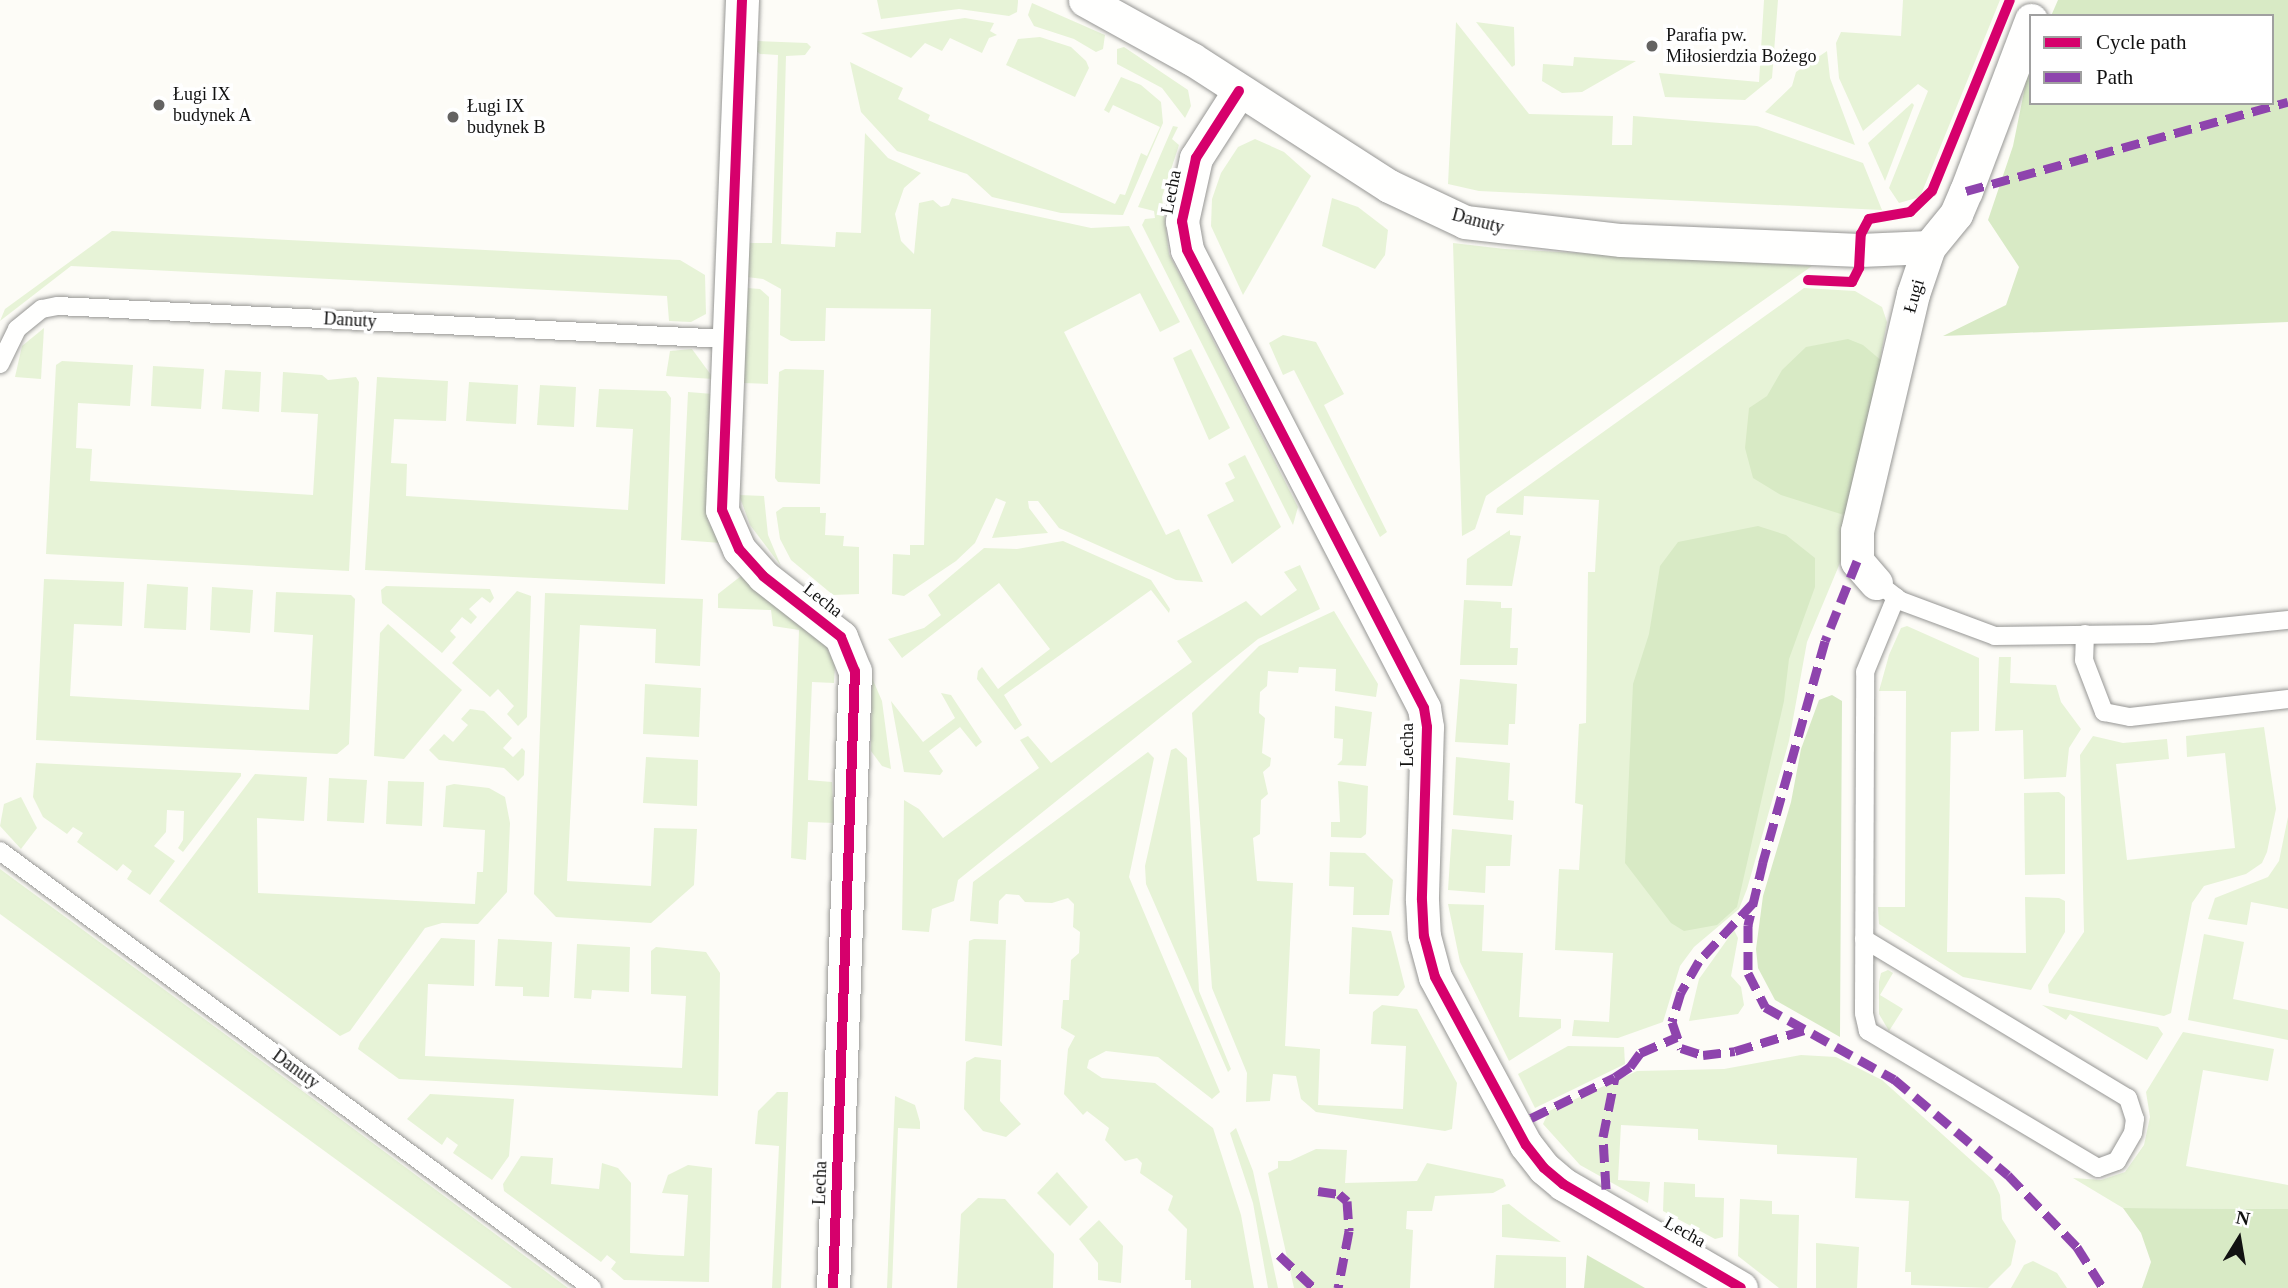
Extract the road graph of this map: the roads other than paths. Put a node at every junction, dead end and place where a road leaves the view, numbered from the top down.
1 (742, 0) edge
2 (1085, 0) edge
3 (2029, 26) edge
4 (1239, 91) junction
5 (1928, 247) junction
6 (729, 339) junction
7 (0, 364) edge
8 (1886, 590) junction
9 (2288, 620) edge
10 (2085, 634) junction
11 (2288, 699) edge
12 (0, 851) edge
13 (1864, 939) junction
14 (592, 1288) edge
15 (833, 1288) edge
16 (1741, 1288) edge

1 - 6 street, Lecha
2 - 4 street, Danuty
3 - 5 street, Ługi
4 - 5 street, Danuty
4 - 16 street, Lecha
5 - 8 street, Ługi
6 - 7 lane, Danuty
6 - 15 street, Lecha
8 - 10 lane
8 - 13 lane
9 - 10 lane
10 - 11 lane
12 - 14 lane, Danuty
13 - 13 lane

